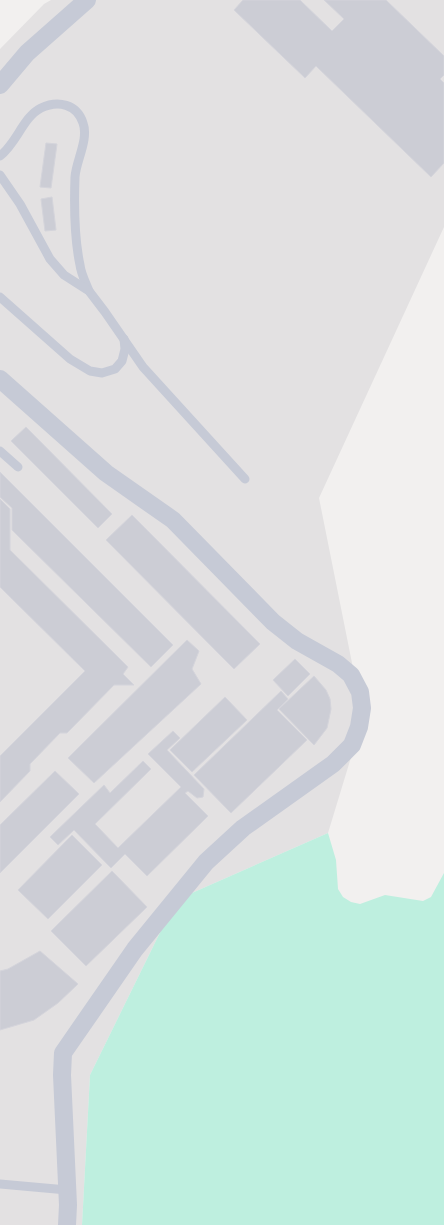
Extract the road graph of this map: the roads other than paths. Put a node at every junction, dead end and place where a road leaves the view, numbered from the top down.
1 (87, 0) edge
2 (0, 85) edge
3 (0, 156) edge
4 (0, 175) edge
5 (89, 291) junction
6 (0, 297) edge
7 (124, 338) junction
8 (0, 379) edge
9 (0, 451) edge
10 (18, 467) dead end
11 (246, 479) dead end
12 (0, 1184) edge
13 (67, 1190) junction
14 (67, 1225) edge

1 - 2 street
3 - 5 lane
4 - 5 lane
5 - 7 lane
6 - 7 lane
7 - 11 lane
8 - 13 street
9 - 10 lane
12 - 13 lane
13 - 14 street

